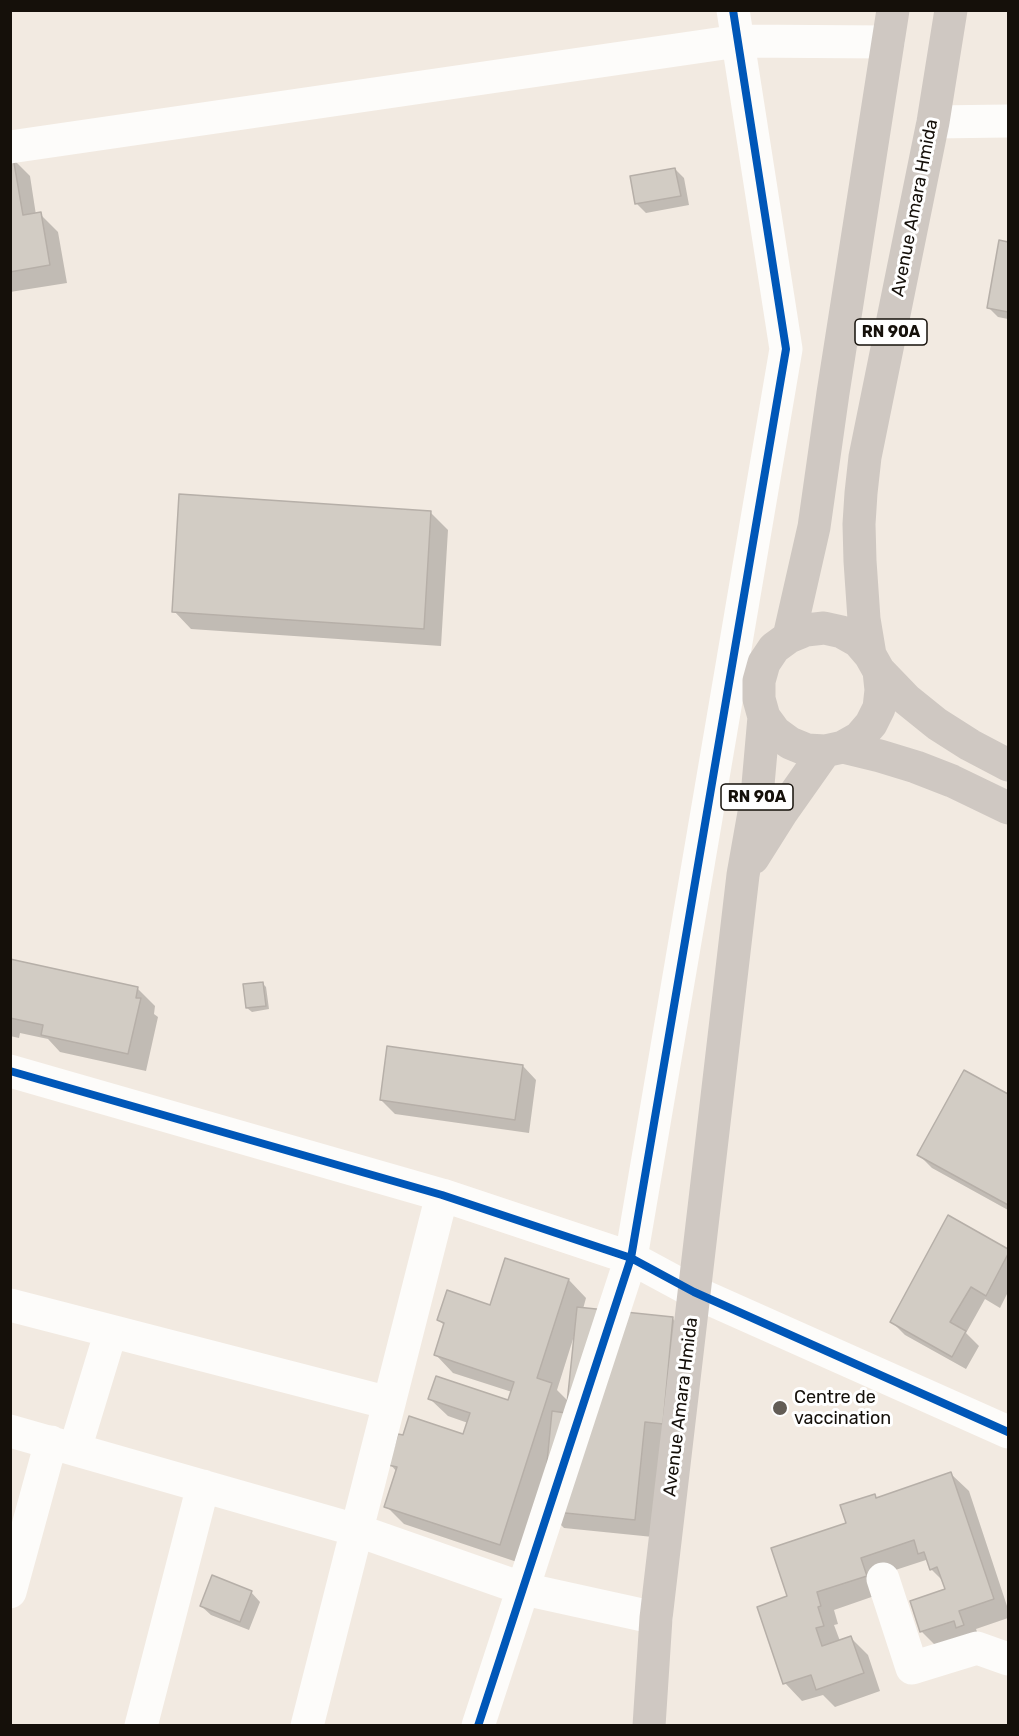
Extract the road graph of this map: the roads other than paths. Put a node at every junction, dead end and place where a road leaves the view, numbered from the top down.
1 (893, 10) edge
2 (951, 10) edge
3 (735, 26) edge
4 (888, 42) junction
5 (1008, 121) edge
6 (933, 122) junction
7 (10, 147) edge
8 (789, 637) junction
9 (874, 663) junction
10 (727, 690) junction
11 (761, 704) junction
12 (834, 749) junction
13 (1008, 765) edge
14 (1008, 808) edge
15 (743, 875) junction
16 (10, 1071) edge
17 (442, 1195) junction
18 (631, 1258) junction
19 (694, 1292) junction
20 (10, 1305) edge
21 (111, 1331) junction
22 (389, 1403) junction
23 (10, 1431) edge
24 (1008, 1432) edge
25 (63, 1446) junction
26 (203, 1486) junction
27 (356, 1530) junction
28 (883, 1579) dead end
29 (524, 1588) junction
30 (10, 1592) edge
31 (656, 1618) junction
32 (1008, 1659) edge
33 (141, 1725) edge
34 (307, 1725) edge
35 (478, 1725) edge
36 (649, 1725) edge

1 - 4 main road, RN 90A
2 - 6 main road, Avenue Amara Hmida / RN 90A
3 - 4 street
3 - 7 street
3 - 10 street
4 - 8 main road, RN 90A
5 - 6 street
6 - 9 main road, Avenue Amara Hmida / RN 90A
8 - 9 main road
8 - 11 main road
9 - 12 main road
9 - 13 main road
10 - 11 street
10 - 18 street
11 - 12 main road
11 - 15 main road, Avenue Amara Hmida / RN 90A
12 - 14 main road
12 - 15 main road, Avenue Amara Hmida / RN 90A
15 - 19 main road, Avenue Amara Hmida / RN 90A
16 - 17 street
17 - 18 street
17 - 22 street
18 - 19 street
18 - 29 street
19 - 24 street
19 - 31 main road, Avenue Amara Hmida / RN 90A
20 - 21 street
21 - 22 street
21 - 25 street
22 - 27 street
23 - 25 street
25 - 26 street
25 - 30 street
26 - 27 street
26 - 33 street
27 - 29 street
27 - 34 street
28 - 32 street
29 - 31 street
29 - 35 street
31 - 36 main road, Avenue Amara Hmida / RN 90A

